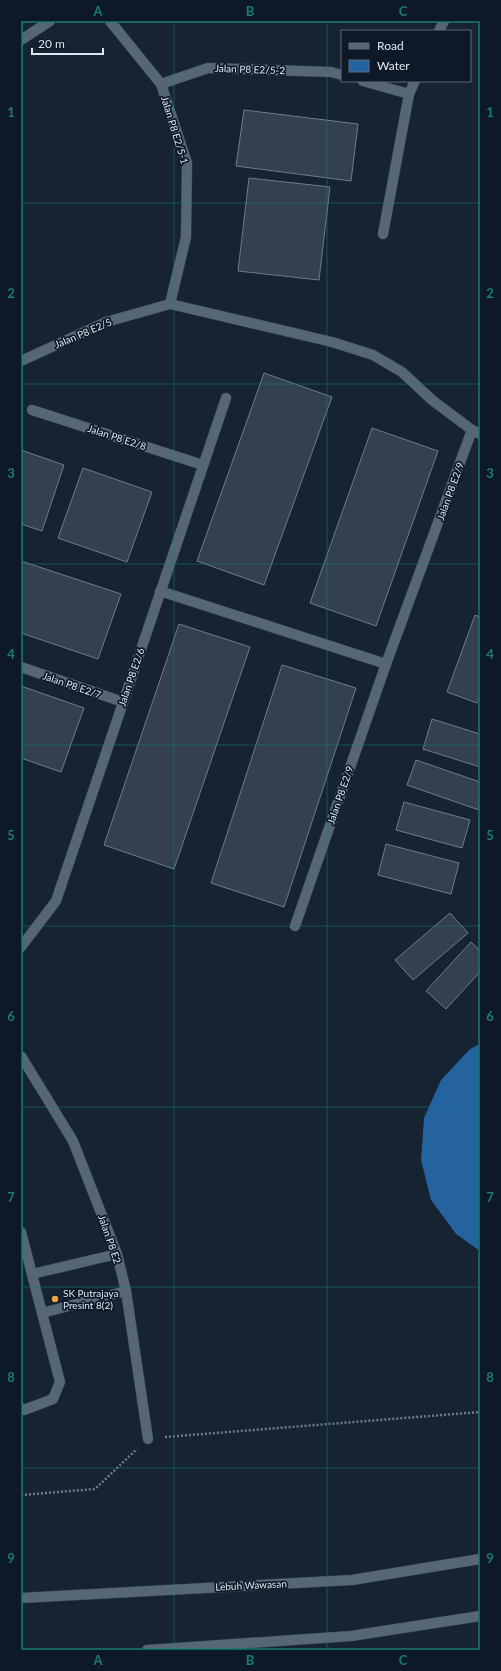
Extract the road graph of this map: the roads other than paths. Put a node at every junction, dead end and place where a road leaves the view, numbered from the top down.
1 (50, 21) edge
2 (110, 21) edge
3 (444, 21) edge
4 (440, 30) edge
5 (21, 40) edge
6 (341, 75) edge
7 (367, 82) edge
8 (415, 82) edge
9 (161, 84) junction
10 (409, 94) junction
11 (383, 234) dead end
12 (170, 304) junction
13 (21, 360) edge
14 (226, 398) dead end
15 (32, 410) dead end
16 (476, 432) edge
17 (203, 465) junction
18 (160, 591) junction
19 (386, 664) junction
20 (21, 667) edge
21 (123, 702) junction
22 (295, 926) dead end
23 (21, 947) edge
24 (21, 1056) edge
25 (21, 1232) edge
26 (117, 1254) junction
27 (32, 1274) junction
28 (126, 1291) junction
29 (42, 1313) junction
30 (21, 1408) edge
31 (148, 1439) road end
32 (480, 1559) edge
33 (21, 1598) edge
34 (480, 1616) edge
35 (147, 1650) edge

1 - 5 street
2 - 9 street, Jalan P8 E2/5-1
3 - 4 street
6 - 9 street, Jalan P8 E2/5-2
7 - 10 street
8 - 10 street
9 - 12 street, Jalan P8 E2/5-1
10 - 11 street
12 - 13 street, Jalan P8 E2/5
12 - 16 street
14 - 17 street, Jalan P8 E2/6
15 - 17 street, Jalan P8 E2/8
16 - 19 street, Jalan P8 E2/9
17 - 18 street, Jalan P8 E2/6
18 - 19 street
18 - 21 street, Jalan P8 E2/6
19 - 22 street, Jalan P8 E2/9
20 - 21 street, Jalan P8 E2/7
21 - 23 street, Jalan P8 E2/6
24 - 26 street, Jalan P8 E2
25 - 27 street
26 - 27 street
26 - 28 street, Jalan P8 E2
27 - 29 street
28 - 29 street
28 - 31 street, Jalan P8 E2
29 - 30 street
32 - 33 street, Lebuh Wawasan
34 - 35 street

